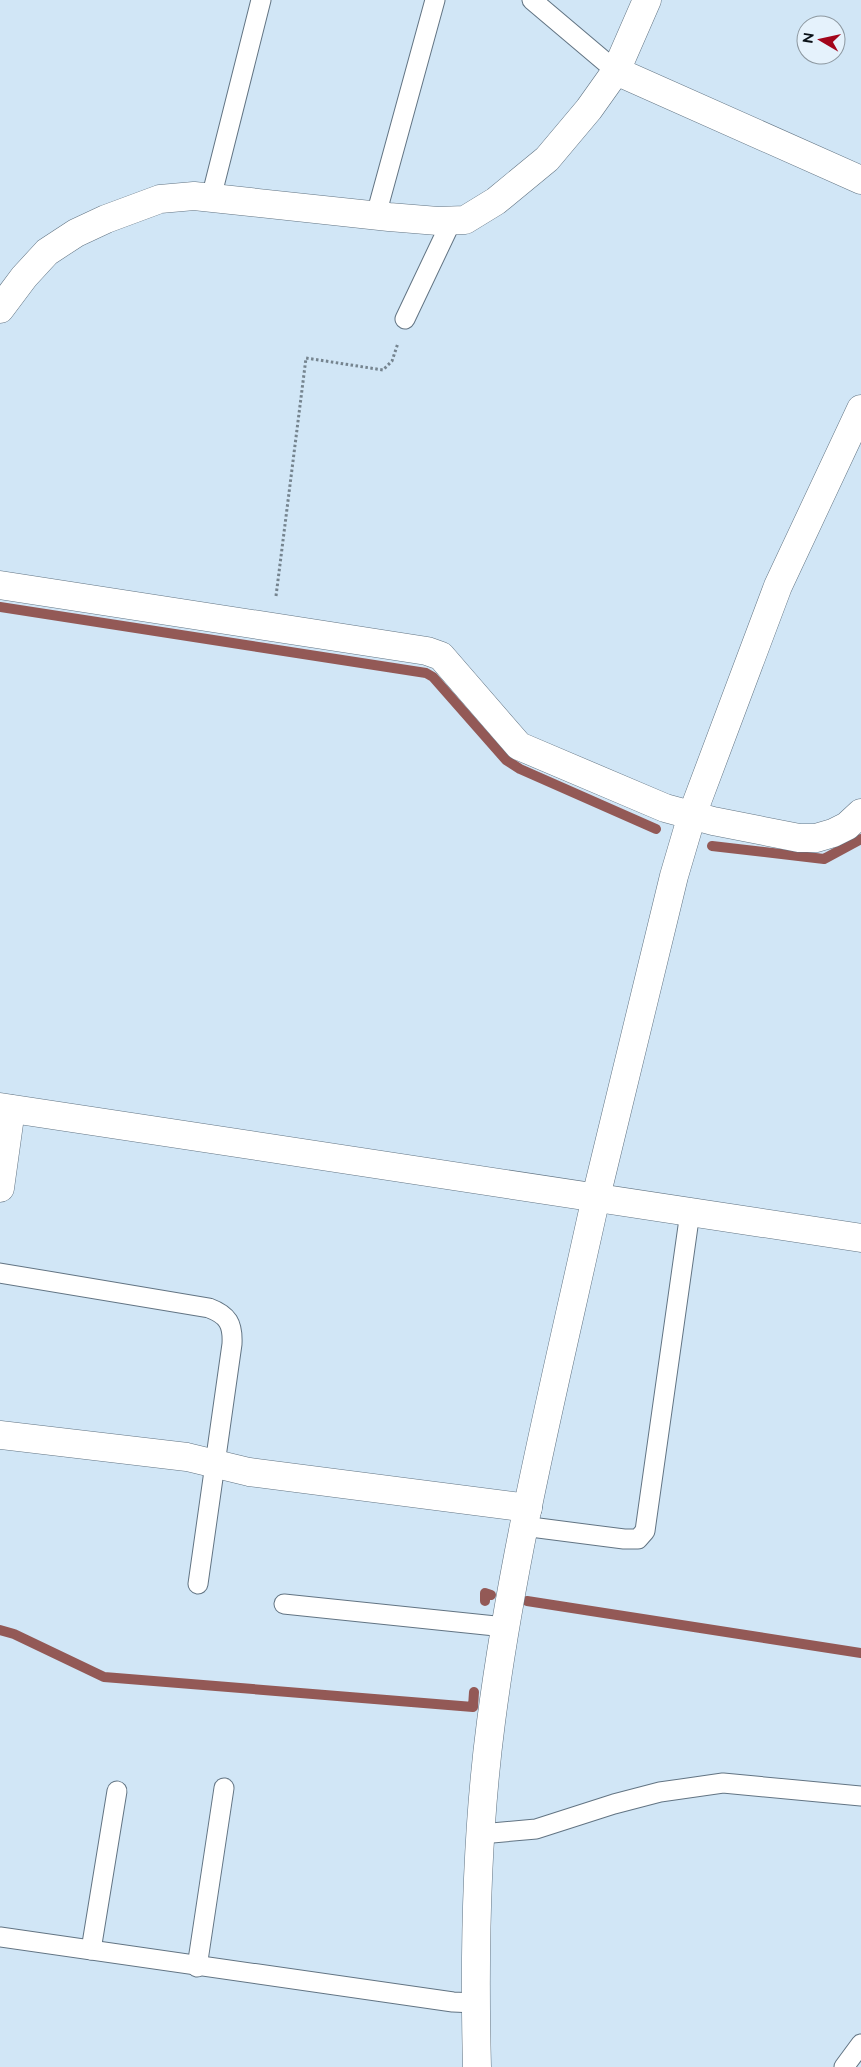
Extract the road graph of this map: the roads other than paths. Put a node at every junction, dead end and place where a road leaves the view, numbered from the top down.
1 (261, 0) edge
2 (435, 0) edge
3 (532, 0) edge
4 (647, 0) edge
5 (616, 72) junction
6 (861, 180) edge
7 (212, 198) junction
8 (376, 215) junction
9 (452, 220) junction
10 (0, 308) edge
11 (405, 319) road end
12 (861, 409) edge
13 (0, 586) edge
14 (861, 813) edge
15 (692, 815) junction
16 (6, 1108) edge
17 (0, 1188) edge
18 (596, 1197) junction
19 (690, 1212) junction
20 (861, 1238) edge
21 (0, 1273) edge
22 (0, 1435) edge
23 (214, 1462) junction
24 (525, 1517) junction
25 (198, 1584) dead end
26 (284, 1604) dead end
27 (505, 1627) junction
28 (224, 1788) dead end
29 (117, 1790) dead end
30 (861, 1796) edge
31 (481, 1834) junction
32 (0, 1937) edge
33 (91, 1950) junction
34 (197, 1967) junction
35 (475, 2003) junction
36 (861, 2044) edge
37 (477, 2067) edge
38 (844, 2067) edge

1 - 7 lane
2 - 8 lane
3 - 5 lane
4 - 5 street
5 - 6 street
5 - 9 street
7 - 8 street
7 - 10 street
8 - 9 street
9 - 11 lane
12 - 15 street
13 - 15 street
14 - 15 street
15 - 18 street
16 - 17 street
16 - 18 street
18 - 19 street
18 - 24 street
19 - 20 street
19 - 24 lane
21 - 23 lane
22 - 23 street
23 - 24 street
23 - 25 lane
24 - 27 street
26 - 27 lane
27 - 31 street
28 - 34 lane
29 - 33 lane
30 - 31 lane
31 - 35 street
32 - 33 lane
33 - 34 lane
34 - 35 lane
35 - 37 street
36 - 38 lane

